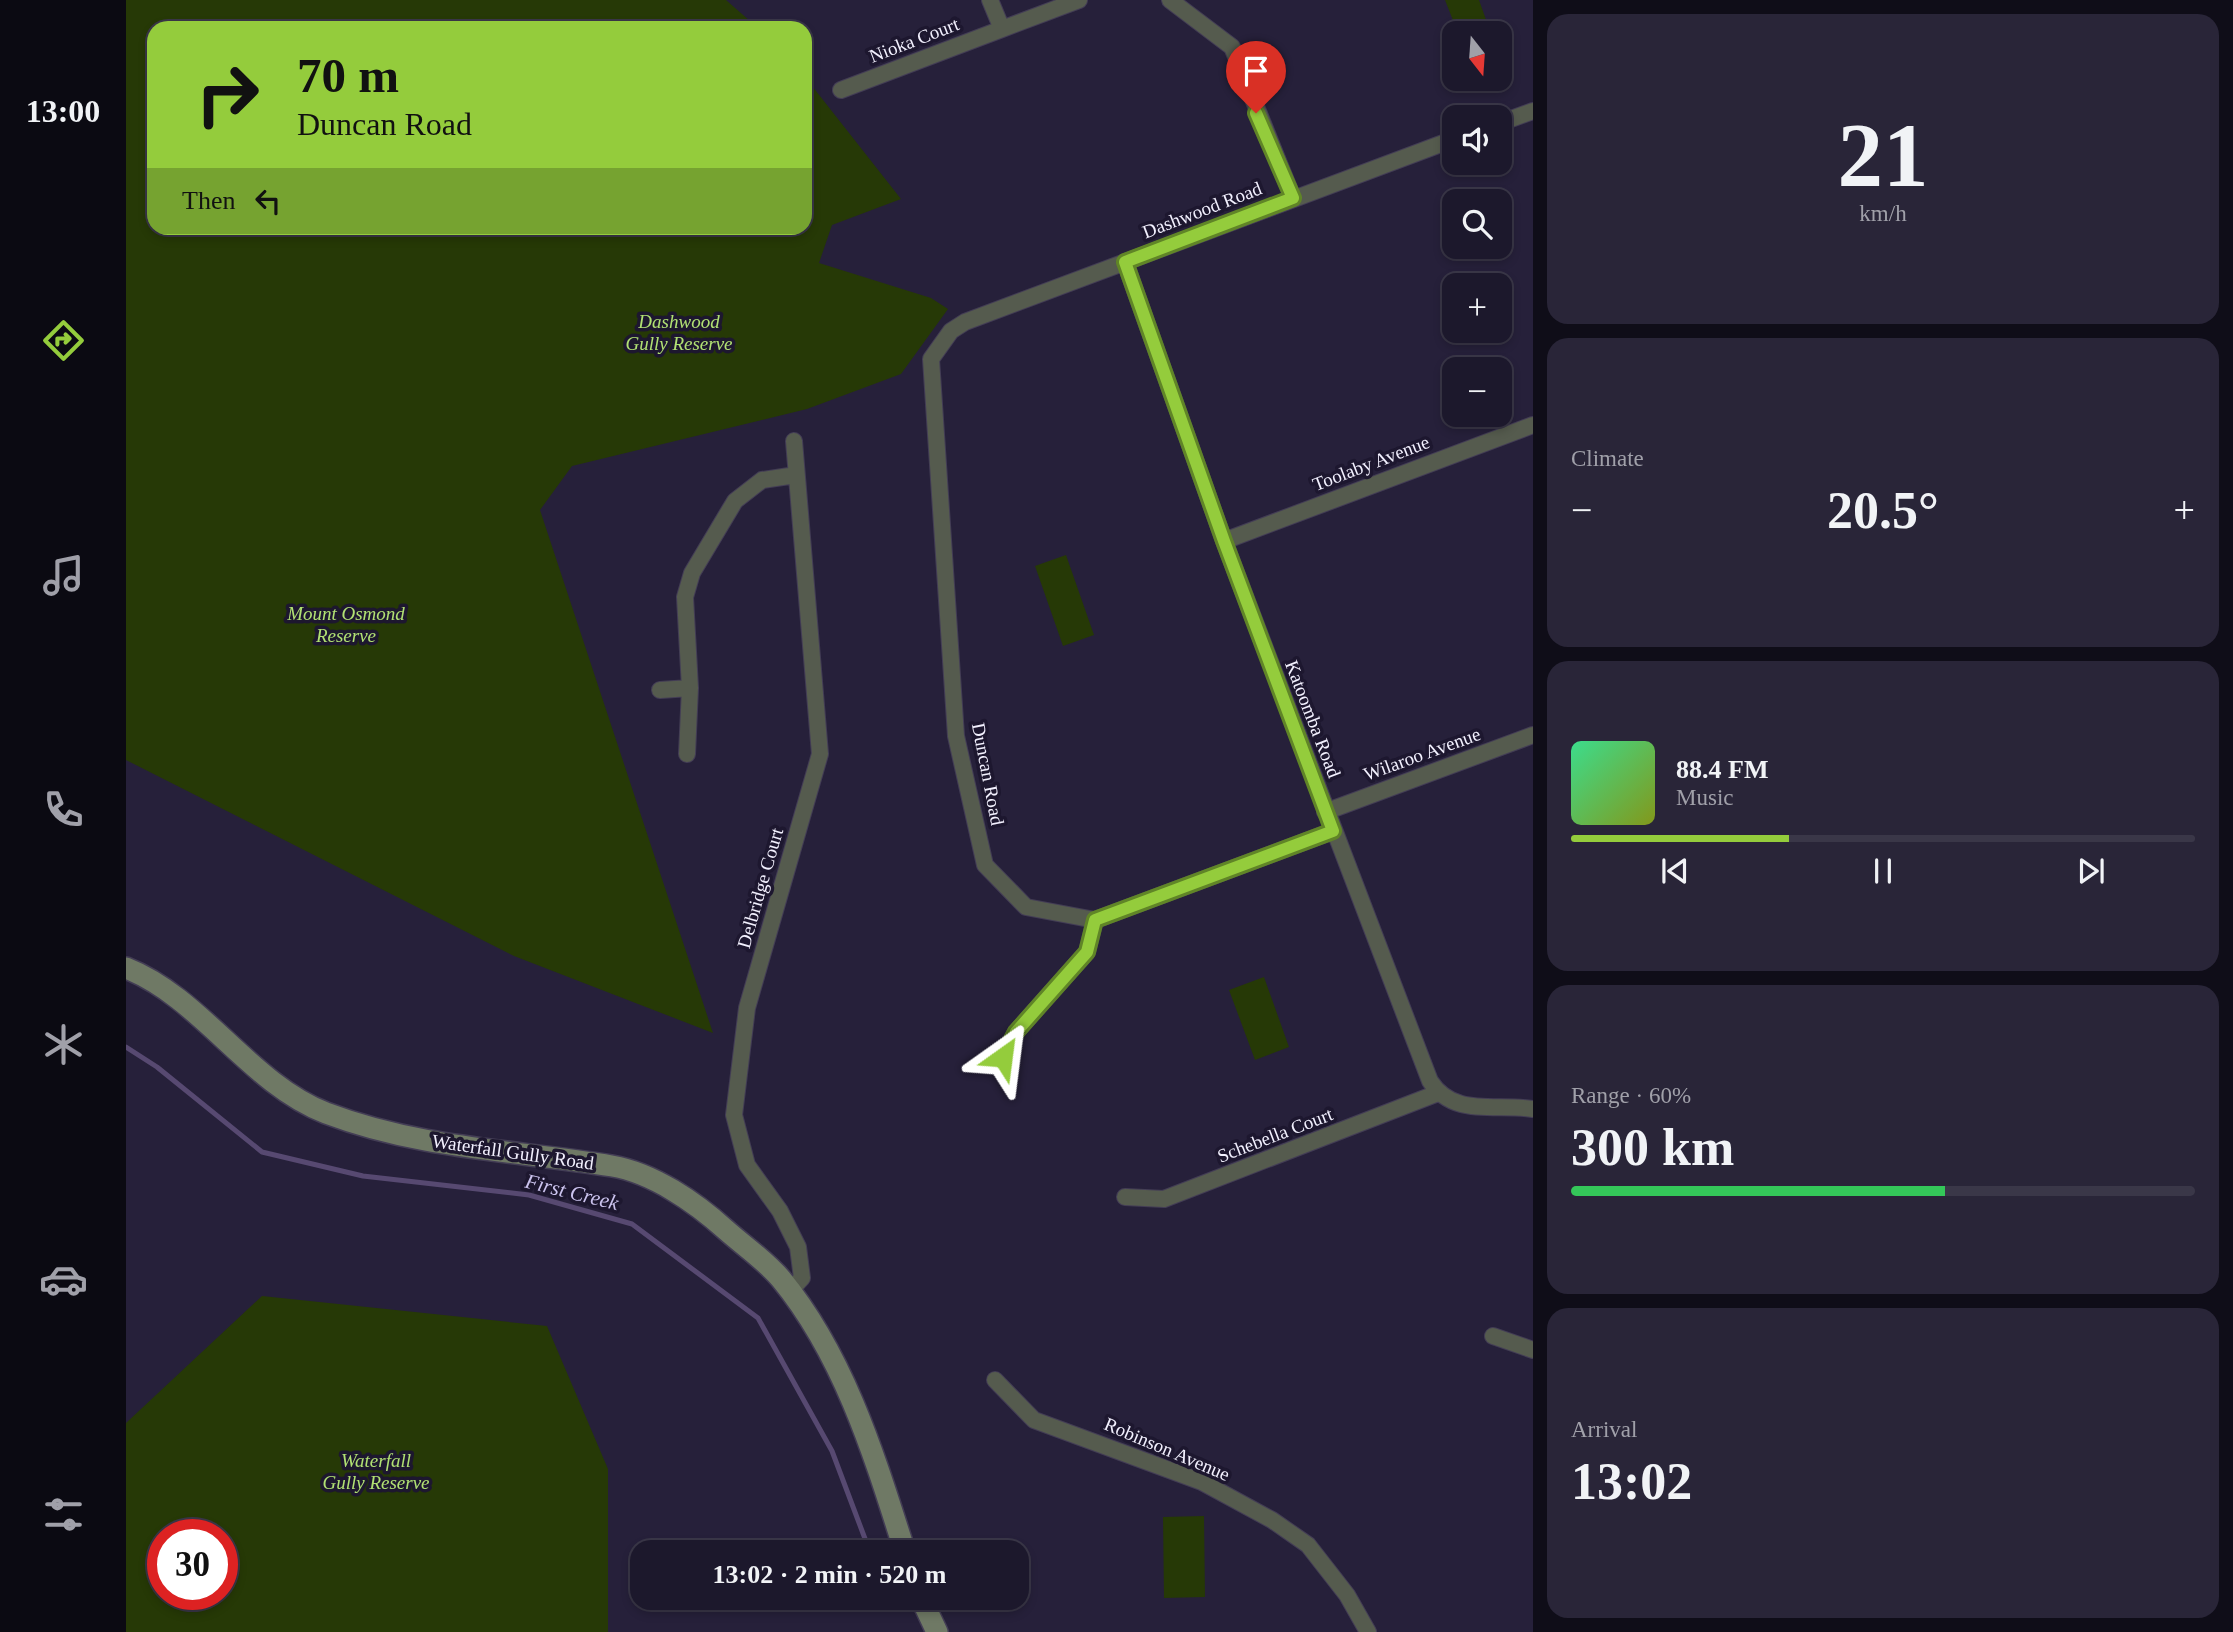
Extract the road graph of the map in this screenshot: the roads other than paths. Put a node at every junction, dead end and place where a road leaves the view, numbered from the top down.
1 (990, 0) edge
2 (1079, 0) edge
3 (1170, 0) edge
4 (1002, 29) junction
5 (841, 90) dead end
6 (1533, 111) edge
7 (1512, 118) edge
8 (1442, 143) edge
9 (1293, 198) junction
10 (1125, 262) junction
11 (965, 322) joint
12 (1533, 425) edge
13 (794, 441) dead end
14 (796, 475) junction
15 (1224, 541) junction
16 (690, 688) junction
17 (660, 690) dead end
18 (1533, 735) edge
19 (687, 754) dead end
20 (1325, 812) junction
21 (1333, 831) junction
22 (1095, 920) junction
23 (126, 968) edge
24 (1003, 1057) dead end
25 (1438, 1093) junction
26 (1533, 1110) edge
27 (1125, 1197) dead end
28 (790, 1291) junction
29 (1493, 1336) dead end
30 (1533, 1350) edge
31 (995, 1380) dead end
32 (901, 1540) edge
33 (927, 1610) edge
34 (937, 1632) edge
35 (1368, 1632) edge

1 - 4 street
2 - 4 street, Nioka Court
3 - 9 street
4 - 5 street, Nioka Court
6 - 7 street
8 - 9 street, Dashwood Road
9 - 10 street, Dashwood Road
10 - 11 street, Dashwood Road
10 - 15 street, Katoomba Road
11 - 22 street, Duncan Road
12 - 15 street, Toolaby Avenue
13 - 14 street, Delbridge Court
14 - 16 street
14 - 28 street, Delbridge Court
15 - 20 street, Katoomba Road
16 - 17 street
16 - 19 street
18 - 20 street, Wilaroo Avenue
20 - 21 street, Katoomba Road
21 - 22 street
21 - 25 street, Katoomba Road
22 - 24 street
23 - 28 street, Waterfall Gully Road
25 - 26 street
25 - 27 street, Schebella Court
28 - 32 street, Waterfall Gully Road
29 - 30 street
31 - 35 street, Robinson Avenue
33 - 34 street

